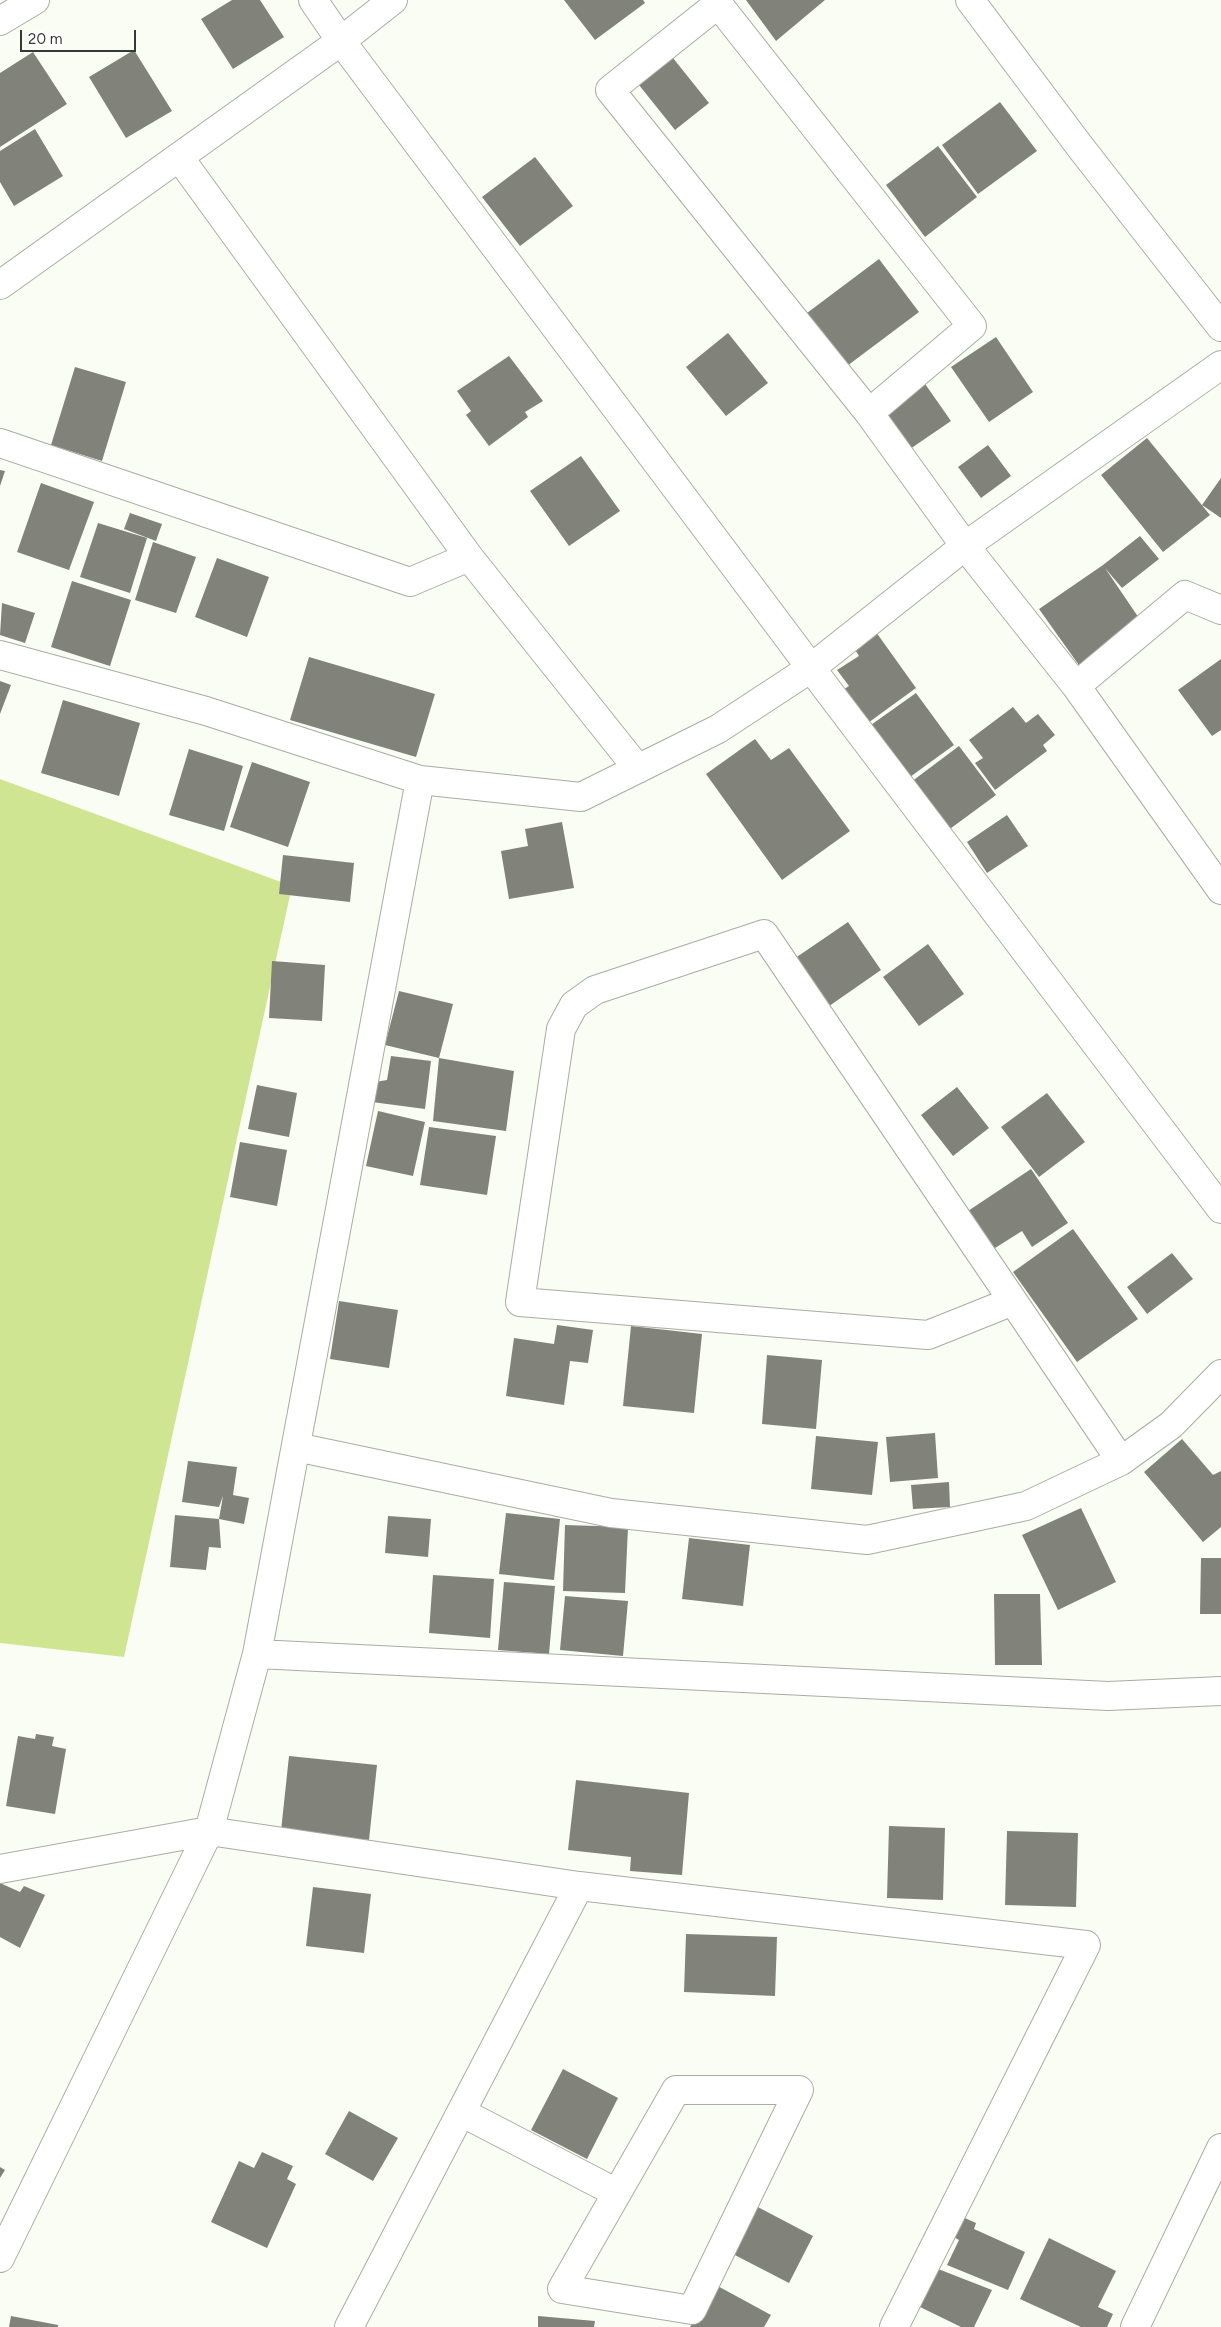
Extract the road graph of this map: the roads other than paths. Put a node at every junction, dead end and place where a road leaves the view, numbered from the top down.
1 (35, 0) edge
2 (313, 0) edge
3 (393, 0) edge
4 (970, 0) edge
5 (0, 21) edge
6 (341, 41) junction
7 (179, 157) junction
8 (0, 285) edge
9 (1221, 327) edge
10 (1221, 365) edge
11 (869, 413) junction
12 (0, 443) edge
13 (965, 546) junction
14 (469, 557) junction
15 (1221, 610) edge
16 (0, 655) edge
17 (811, 668) junction
18 (1076, 686) junction
19 (638, 769) junction
20 (420, 780) junction
21 (1221, 890) edge
22 (1221, 1209) edge
23 (1013, 1301) junction
24 (1221, 1374) edge
25 (296, 1447) junction
26 (1121, 1461) junction
27 (257, 1654) junction
28 (1221, 1691) edge
29 (209, 1832) junction
30 (0, 1869) edge
31 (579, 1886) junction
32 (461, 2112) junction
33 (1221, 2148) edge
34 (617, 2193) junction
35 (0, 2258) edge
36 (349, 2327) edge
37 (894, 2327) edge
38 (1135, 2327) edge

1 - 5 street
2 - 6 street
3 - 6 street
4 - 9 street
6 - 7 street
6 - 17 street
7 - 8 street
7 - 14 street
10 - 13 street
11 - 11 street
11 - 13 street
12 - 14 street
13 - 17 street
13 - 18 street
14 - 19 street
15 - 18 street
16 - 20 street
17 - 19 street
17 - 22 street
18 - 21 street
19 - 20 street
20 - 25 street
23 - 23 street
23 - 26 street
24 - 26 street
25 - 26 street
25 - 27 street
27 - 28 street
27 - 29 street
29 - 30 street
29 - 31 street
29 - 35 street
31 - 32 street
31 - 37 street
32 - 34 street
32 - 36 street
33 - 38 street
34 - 34 street

